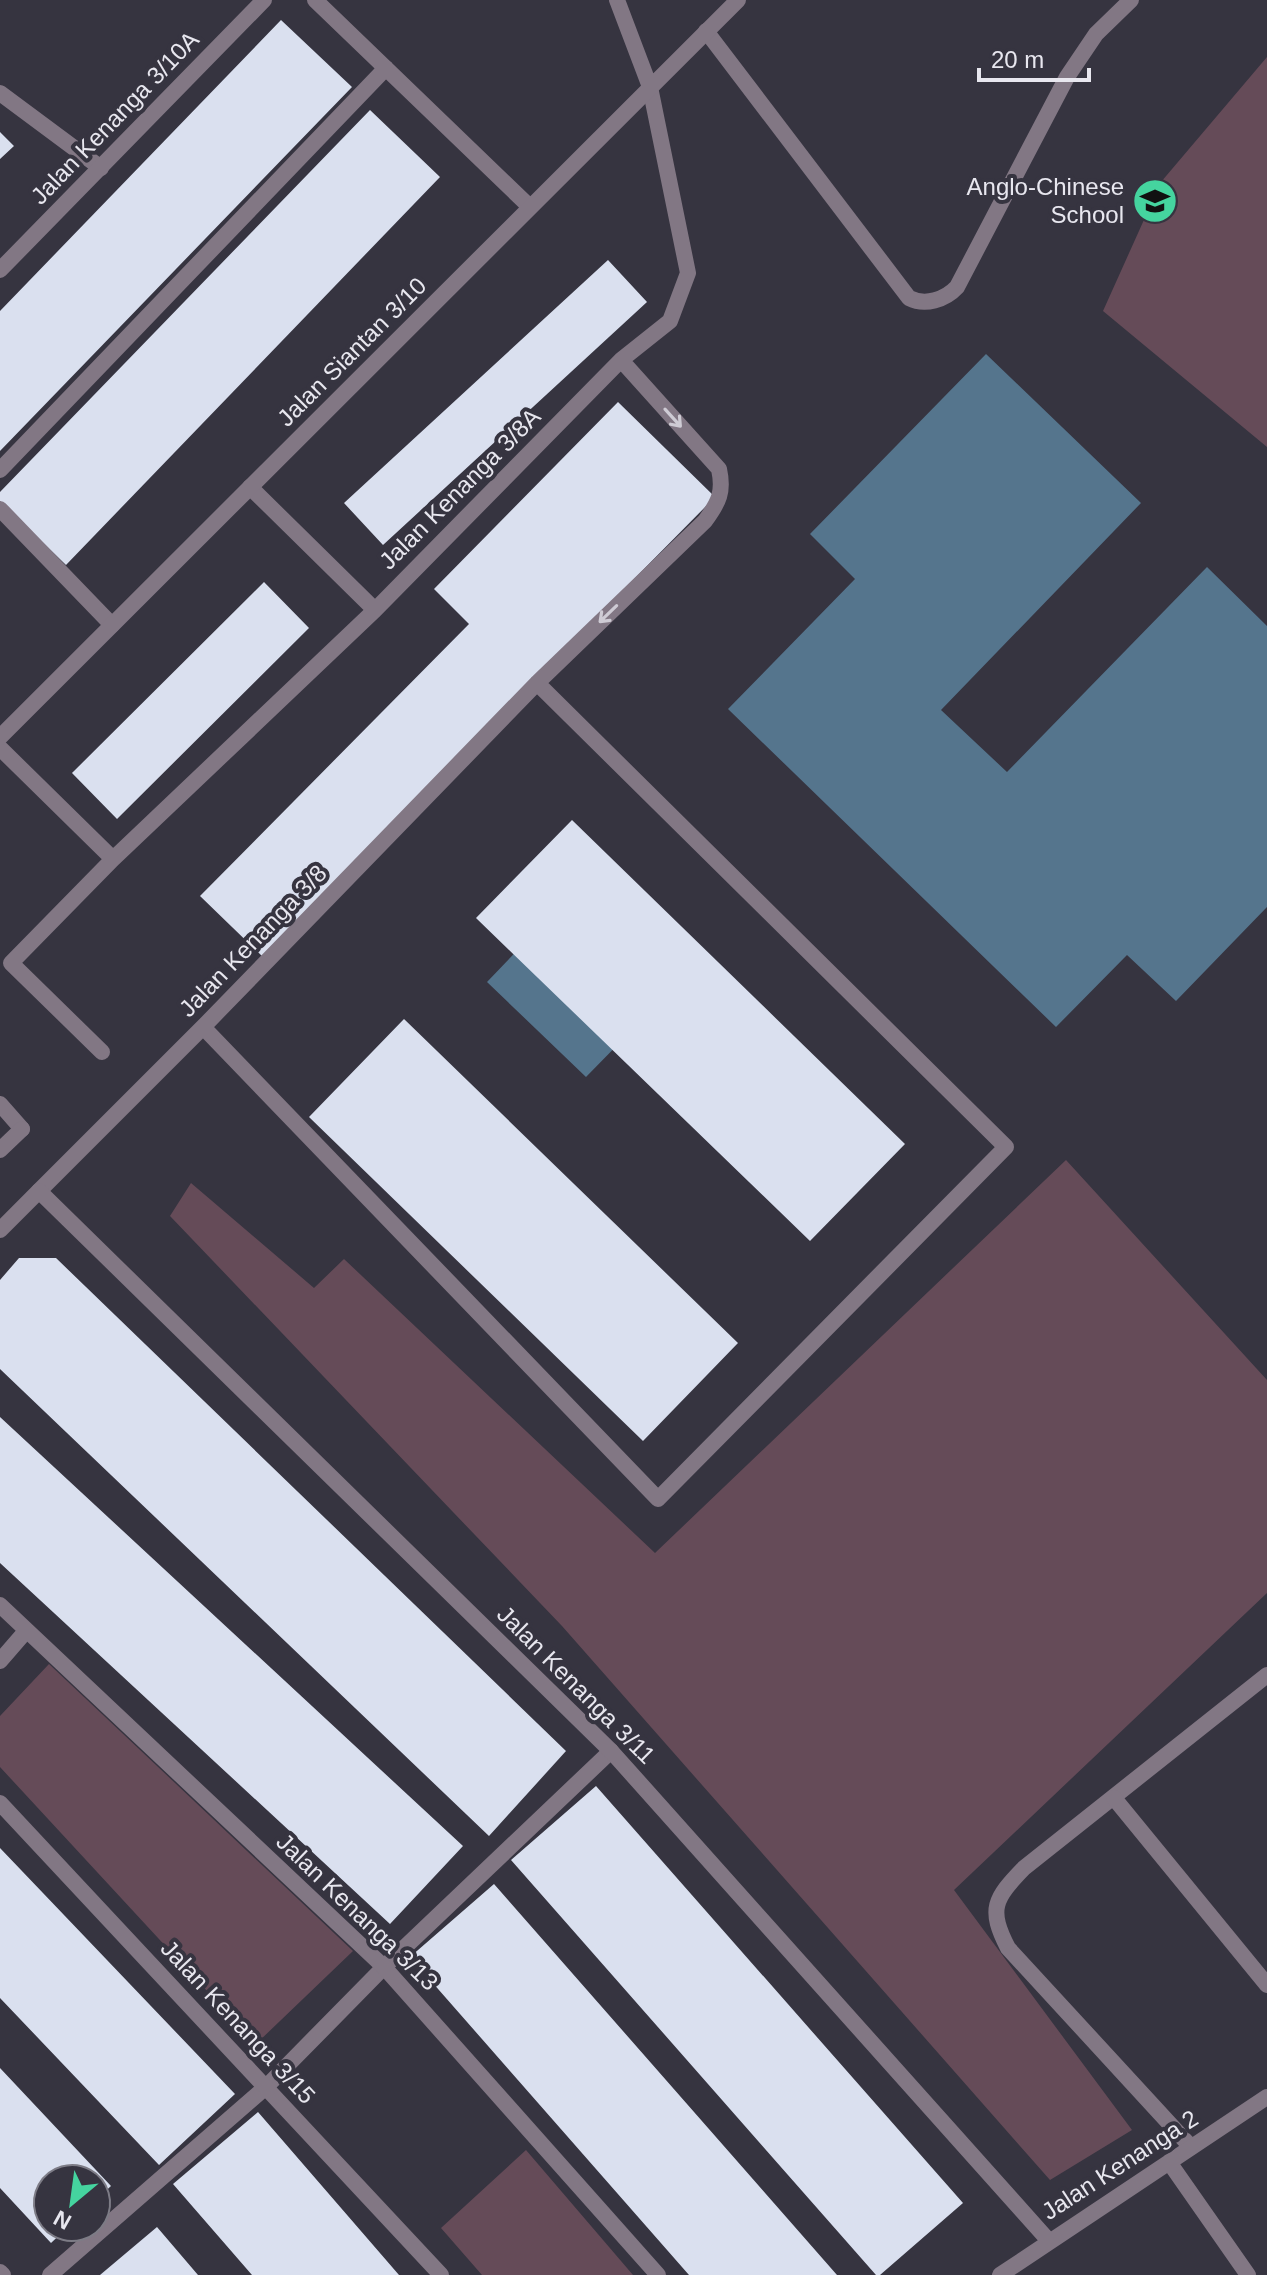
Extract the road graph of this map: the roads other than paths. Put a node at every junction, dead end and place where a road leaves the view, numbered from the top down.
1 (264, 0) edge
2 (315, 0) edge
3 (617, 0) edge
4 (738, 0) edge
5 (1131, 0) edge
6 (706, 31) junction
7 (386, 68) junction
8 (650, 87) junction
9 (0, 93) edge
10 (101, 168) junction
11 (530, 207) junction
12 (0, 270) edge
13 (621, 360) junction
14 (0, 470) edge
15 (250, 487) junction
16 (0, 509) edge
17 (375, 610) junction
18 (112, 625) junction
19 (537, 683) junction
20 (0, 737) edge
21 (0, 748) edge
22 (113, 859) junction
23 (203, 1027) junction
24 (102, 1052) dead end
25 (0, 1104) edge
26 (0, 1150) edge
27 (39, 1191) junction
28 (0, 1230) edge
29 (0, 1605) edge
30 (26, 1631) junction
31 (0, 1661) edge
32 (1267, 1675) edge
33 (611, 1751) junction
34 (1114, 1798) junction
35 (0, 1803) edge
36 (384, 1967) junction
37 (1267, 1985) edge
38 (266, 2087) junction
39 (1267, 2097) edge
40 (1191, 2147) junction
41 (1169, 2162) junction
42 (1049, 2241) junction
43 (50, 2275) edge
44 (441, 2275) edge
45 (658, 2275) edge
46 (1000, 2275) edge
47 (1248, 2275) edge

1 - 10 street, Jalan Kenanga 3/10A
2 - 7 street
3 - 8 street, Jalan Kenanga 3/8A
4 - 6 street, Jalan Siantan 3/10
5 - 6 street
6 - 8 street, Jalan Siantan 3/10
7 - 11 street
7 - 14 street
8 - 11 street, Jalan Siantan 3/10
8 - 13 street, Jalan Kenanga 3/8A
9 - 10 street
10 - 12 street, Jalan Kenanga 3/10A
11 - 15 street, Jalan Siantan 3/10
13 - 17 street, Jalan Kenanga 3/8A
13 -> 19 street, Jalan Kenanga 3/8
15 - 17 street
15 - 18 street, Jalan Siantan 3/10
16 - 18 street
17 - 22 street, Jalan Kenanga 3/8A
18 - 20 street, Jalan Siantan 3/10
19 - 23 street, Jalan Kenanga 3/8
19 - 23 street
21 - 22 street
22 - 24 street, Jalan Kenanga 3/8A
23 - 27 street, Jalan Kenanga 3/8
25 - 26 street
27 - 28 street, Jalan Kenanga 3/8
27 - 33 street, Jalan Kenanga 3/11
29 - 30 street, Jalan Kenanga 3/13
30 - 31 street
30 - 36 street, Jalan Kenanga 3/13
32 - 34 street
33 - 36 street
33 - 42 street, Jalan Kenanga 3/11
34 - 37 street
34 - 40 street
35 - 38 street, Jalan Kenanga 3/15
36 - 38 street
36 - 45 street, Jalan Kenanga 3/13
38 - 43 street
38 - 44 street, Jalan Kenanga 3/15
39 - 40 street, Jalan Kenanga 2
40 - 41 street, Jalan Kenanga 2
41 - 42 street, Jalan Kenanga 2
41 - 47 street
42 - 46 street, Jalan Kenanga 2

